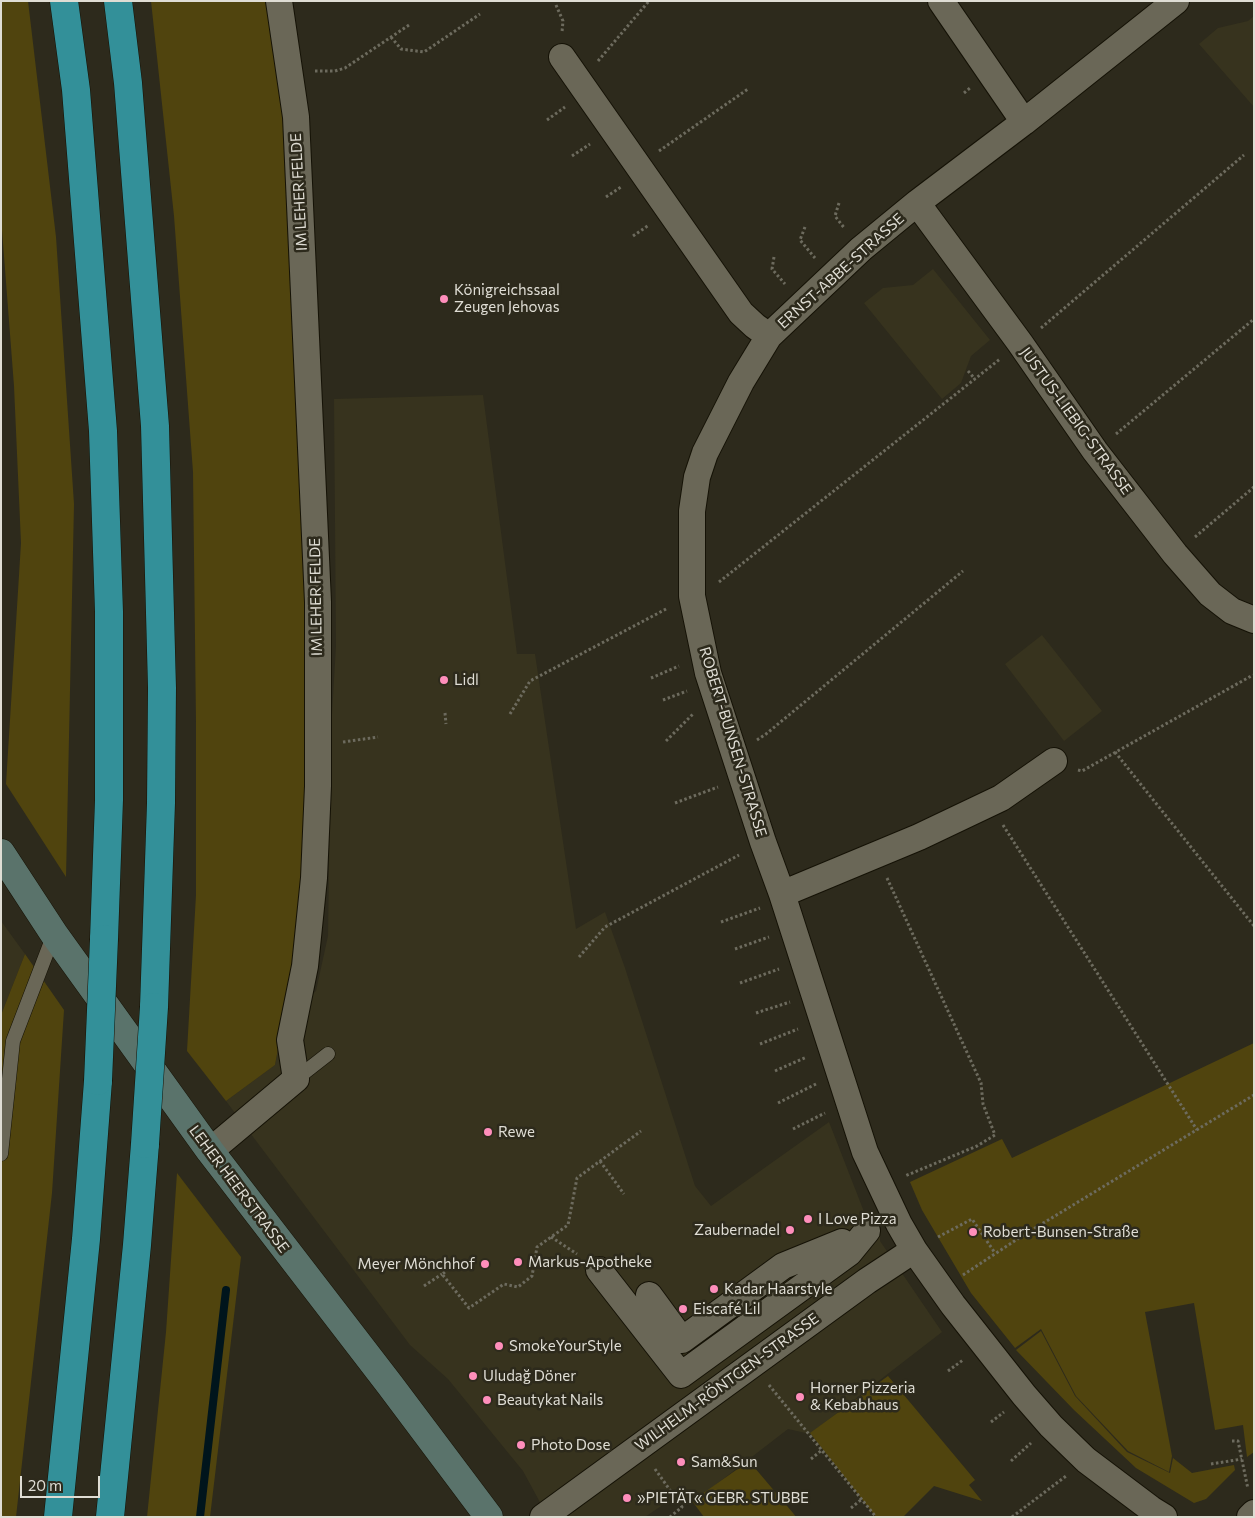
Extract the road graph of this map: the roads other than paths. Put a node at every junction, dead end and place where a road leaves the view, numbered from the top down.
1 (64, 1) edge
2 (118, 1) edge
3 (279, 1) edge
4 (941, 1) edge
5 (1176, 1) edge
6 (562, 57) dead end
7 (1024, 122) junction
8 (917, 203) junction
9 (769, 336) junction
10 (1254, 620) edge
11 (1054, 761) road end
12 (1, 853) edge
13 (783, 897) junction
14 (54, 934) junction
15 (328, 1054) dead end
16 (296, 1079) junction
17 (2, 1131) edge
18 (210, 1152) junction
19 (1, 1154) edge
20 (861, 1234) dead end
21 (914, 1250) junction
22 (592, 1265) road end
23 (798, 1276) junction
24 (649, 1295) dead end
25 (741, 1298) junction
26 (758, 1320) junction
27 (1254, 1513) edge
28 (58, 1517) edge
29 (110, 1517) edge
30 (488, 1517) edge
31 (543, 1517) edge
32 (1164, 1517) edge
33 (1250, 1517) edge

1 - 28 highway, bridge
2 - 29 highway, bridge
3 - 16 street, IM LEHER FELDE
4 - 7 street
5 - 7 street, ERNST-ABBE-STRASSE
6 - 9 street, ERNST-ABBE-STRASSE
7 - 8 street, ERNST-ABBE-STRASSE
8 - 9 street, ERNST-ABBE-STRASSE
8 - 10 street, JUSTUS-LIEBIG-STRASSE
9 - 13 street, ROBERT-BUNSEN-STRASSE
11 - 13 street
12 - 14 main road, LEHER HEERSTRASSE
13 - 21 street, ROBERT-BUNSEN-STRASSE
14 - 17 lane
14 - 18 main road, LEHER HEERSTRASSE
15 - 16 lane
16 - 18 street
17 - 19 lane
18 - 30 main road, LEHER HEERSTRASSE
20 - 23 street
21 - 31 street, WILHELM-RÖNTGEN-STRASSE
21 - 32 street, ROBERT-BUNSEN-STRASSE
22 - 26 street
23 - 25 street
23 - 26 street
24 - 25 street
25 - 26 street
27 - 33 street

